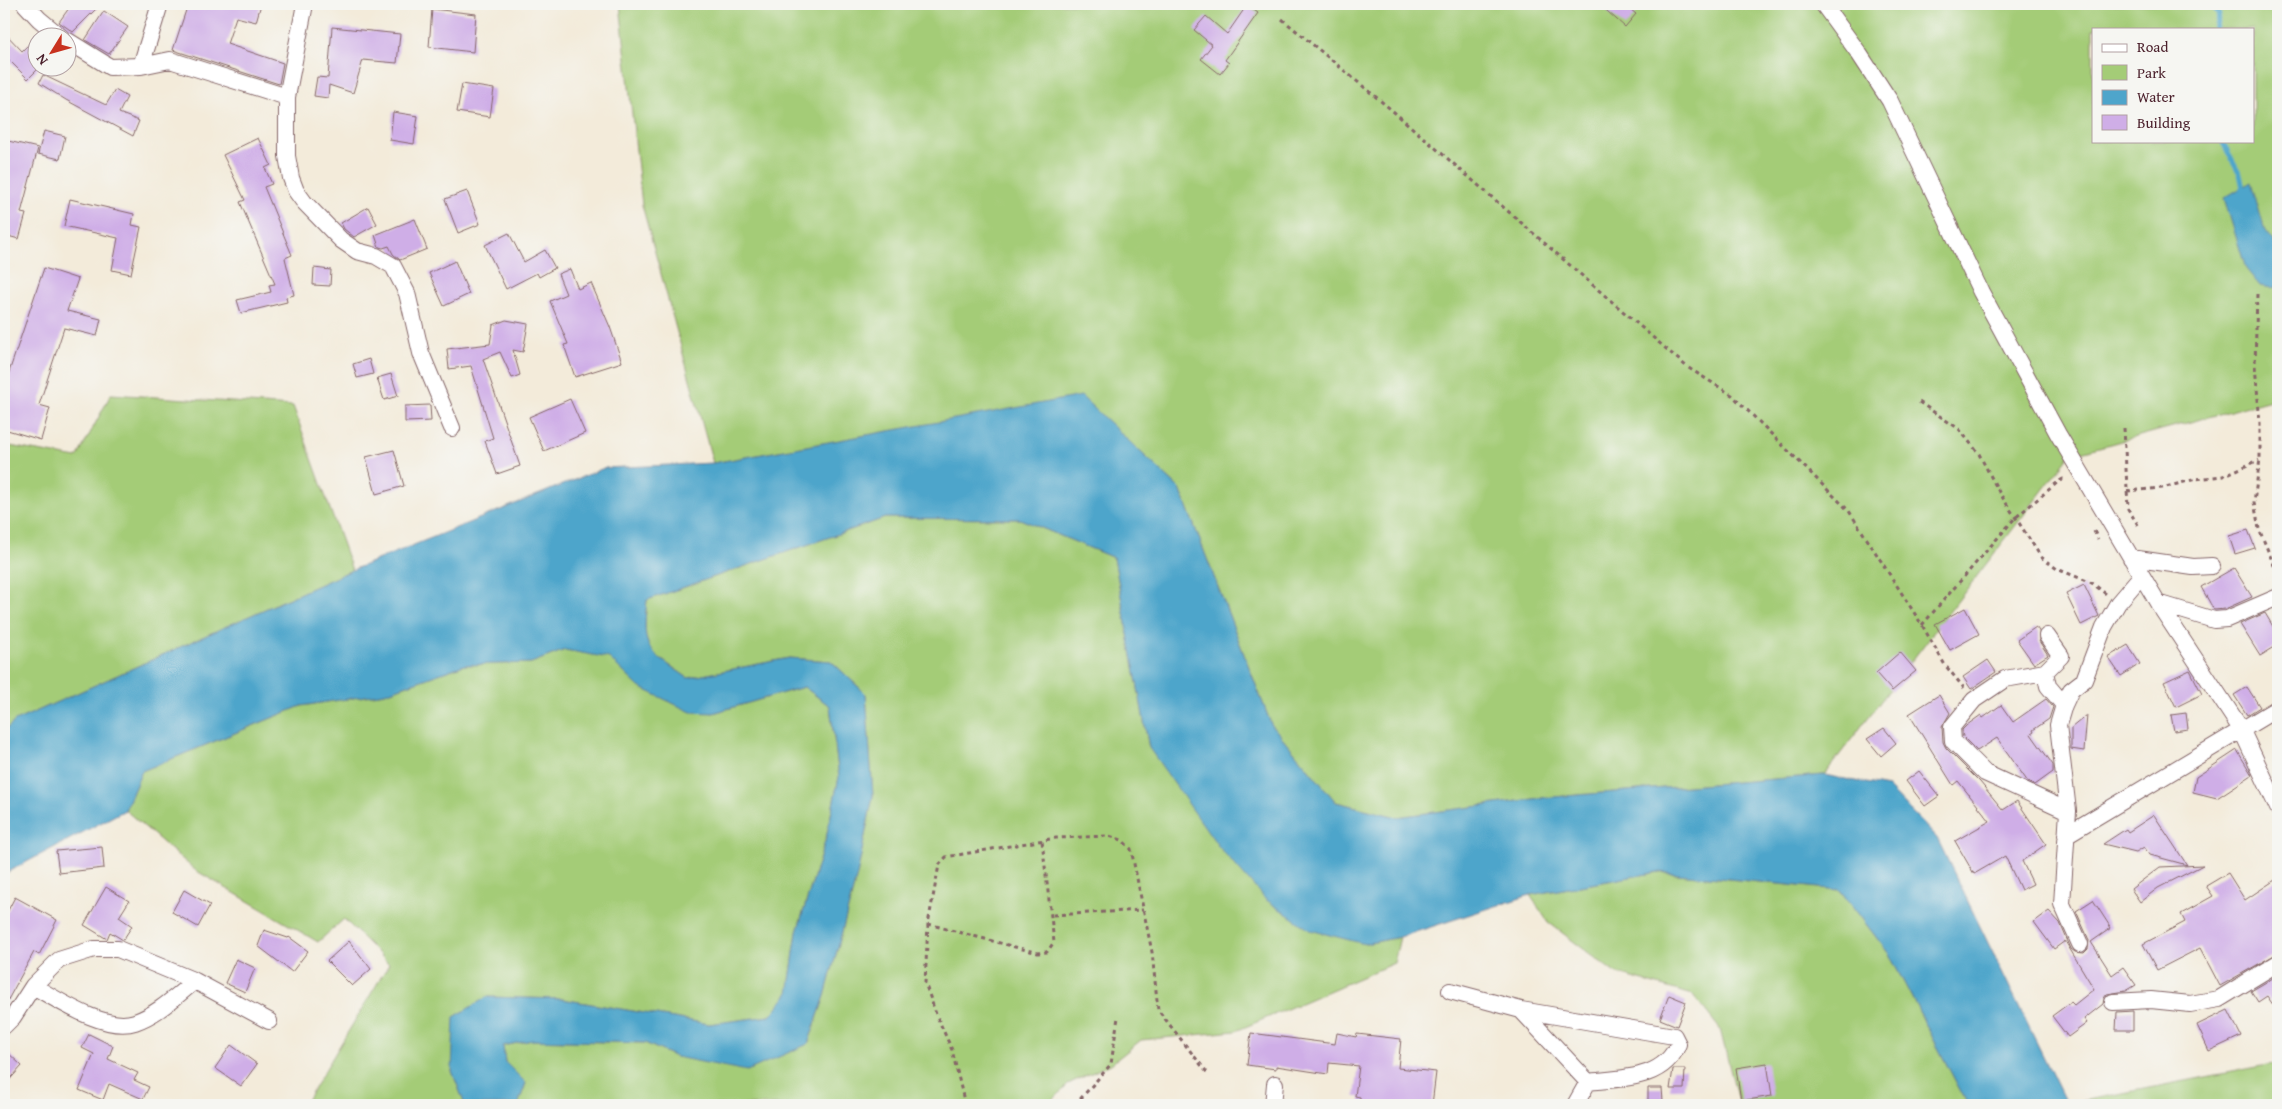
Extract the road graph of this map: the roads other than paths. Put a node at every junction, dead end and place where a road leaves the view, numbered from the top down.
1 (25, 4) edge
2 (160, 4) edge
3 (305, 4) edge
4 (1823, 4) edge
5 (50, 28) edge
6 (78, 47) edge
7 (141, 66) junction
8 (287, 97) junction
9 (452, 428) dead end
10 (2131, 558) junction
11 (2212, 566) dead end
12 (2141, 576) junction
13 (2278, 597) edge
14 (2158, 603) junction
15 (2047, 636) dead end
16 (2045, 672) junction
17 (2064, 705) junction
18 (2278, 708) edge
19 (2241, 729) junction
20 (2278, 808) edge
21 (2068, 811) junction
22 (2066, 835) junction
23 (2080, 944) dead end
24 (2278, 964) edge
25 (195, 981) junction
26 (33, 986) junction
27 (1450, 991) dead end
28 (2113, 1002) dead end
29 (1521, 1010) junction
30 (269, 1021) dead end
31 (4, 1026) edge
32 (1588, 1082) junction
33 (1275, 1084) dead end
34 (1273, 1105) edge
35 (1575, 1105) edge

1 - 5 street
2 - 7 street
3 - 8 street
4 - 10 street
6 - 7 street
7 - 8 street
8 - 9 street
10 - 11 street
10 - 12 street
12 - 14 street
12 - 17 street
13 - 14 street
14 - 19 street
15 - 16 street
16 - 17 street
16 - 21 street
17 - 21 street
18 - 19 street
19 - 20 street
19 - 22 street
21 - 22 street
22 - 23 street
24 - 28 street
25 - 26 street
25 - 26 street
25 - 30 street
26 - 31 street
27 - 29 street
29 - 32 street
29 - 32 street
32 - 35 street
33 - 34 street

